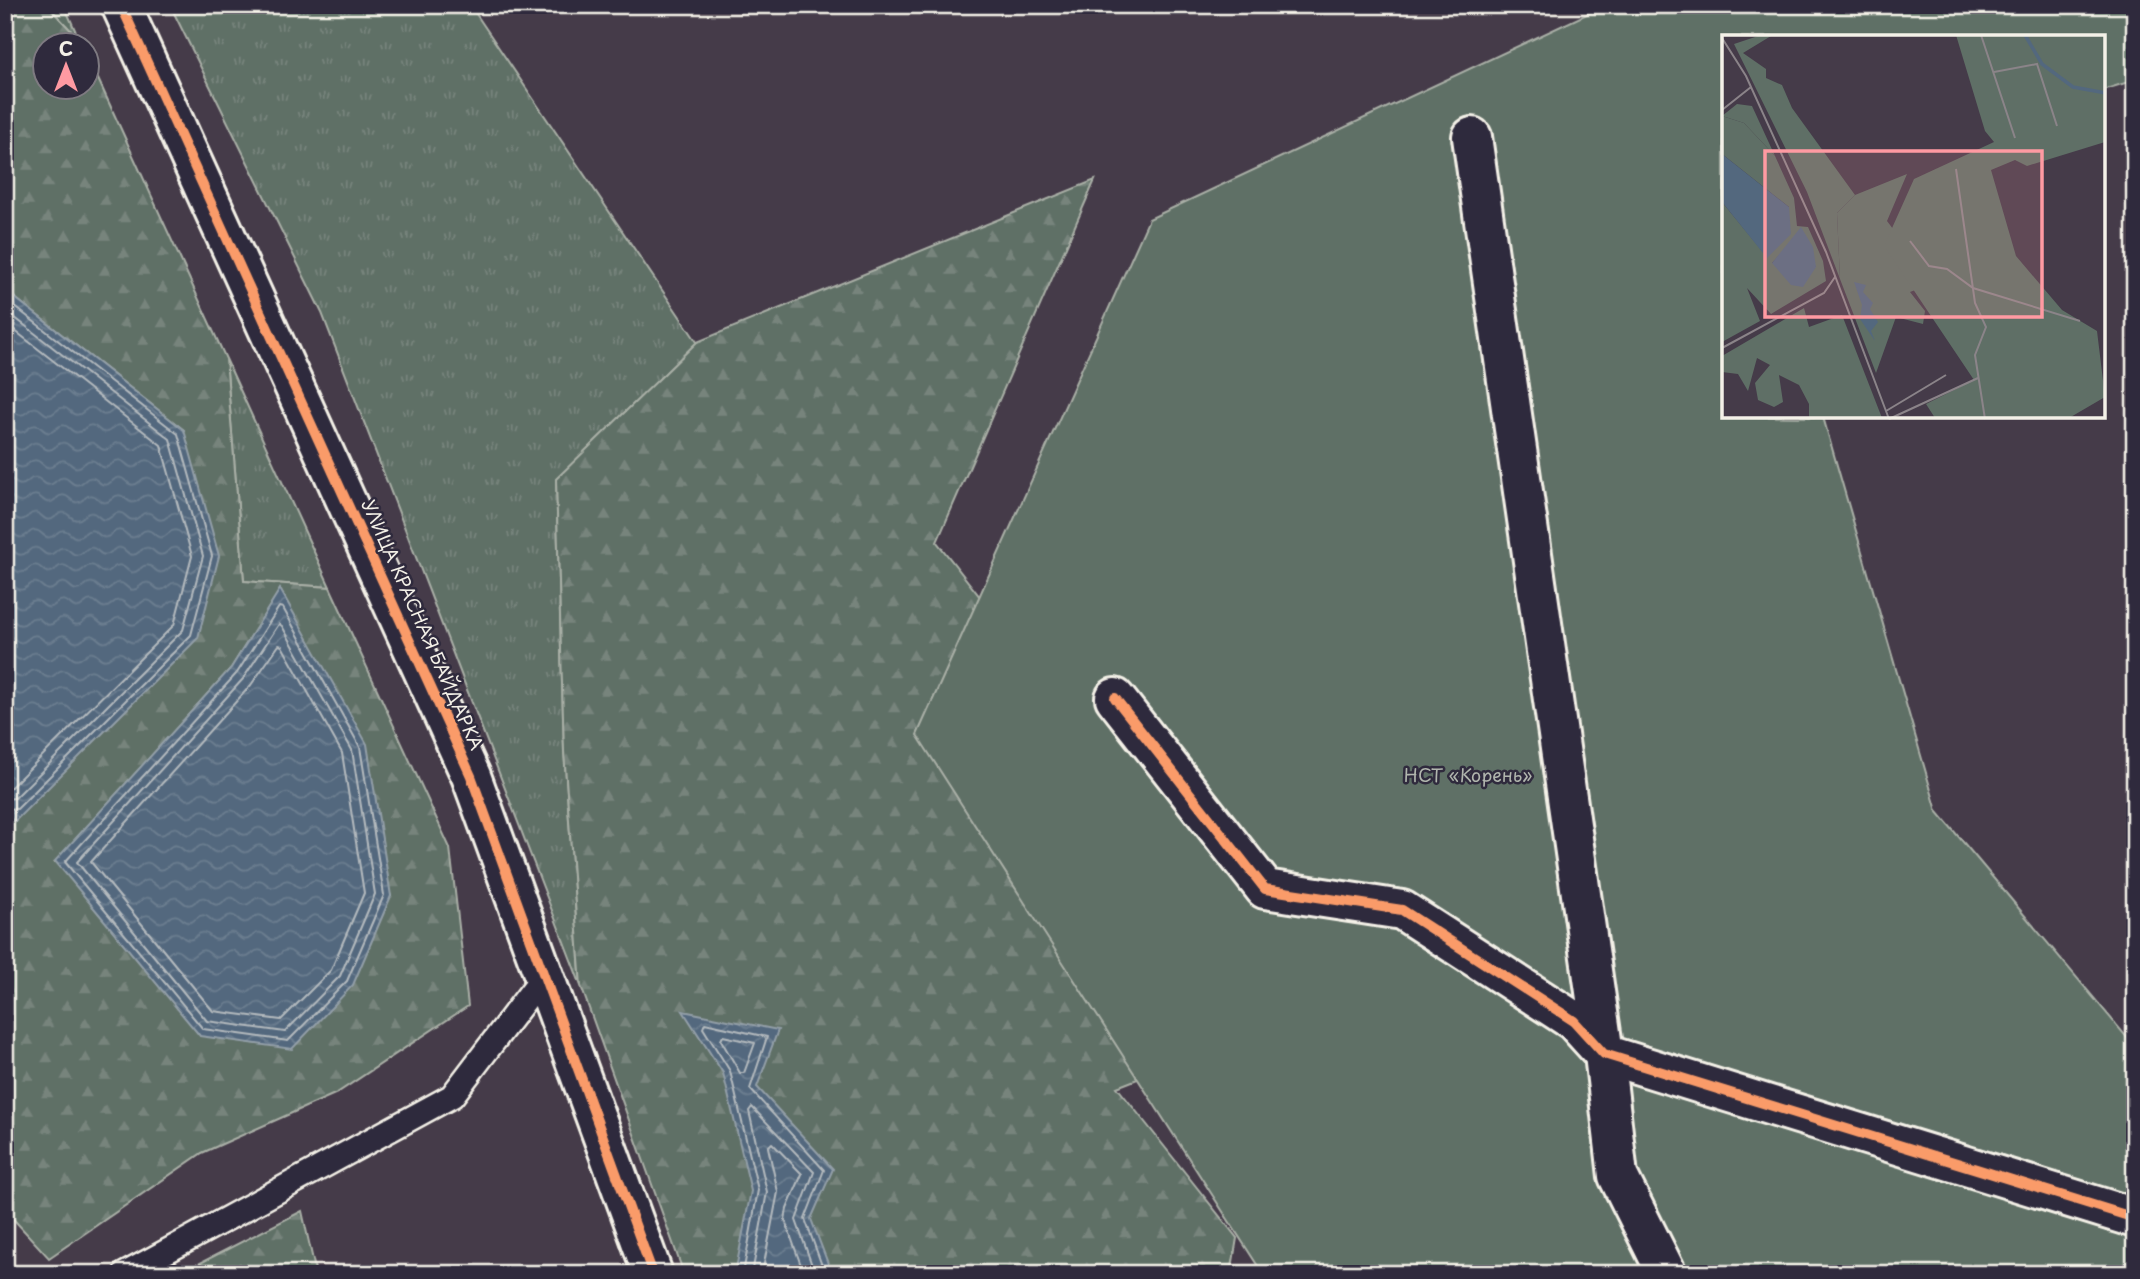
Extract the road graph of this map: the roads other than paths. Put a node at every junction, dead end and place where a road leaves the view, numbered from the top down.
1 (121, 5) edge
2 (1472, 137) dead end
3 (1115, 698) dead end
4 (544, 975) junction
5 (1604, 1054) junction
6 (2135, 1218) edge
7 (125, 1274) edge
8 (653, 1274) edge
9 (1667, 1274) edge

1 - 4 street, УЛИЦА КРАСНАЯ БАЙДАРКА
2 - 5 street
3 - 5 street
4 - 7 lane
4 - 8 street, УЛИЦА КРАСНАЯ БАЙДАРКА
5 - 6 street
5 - 9 street

